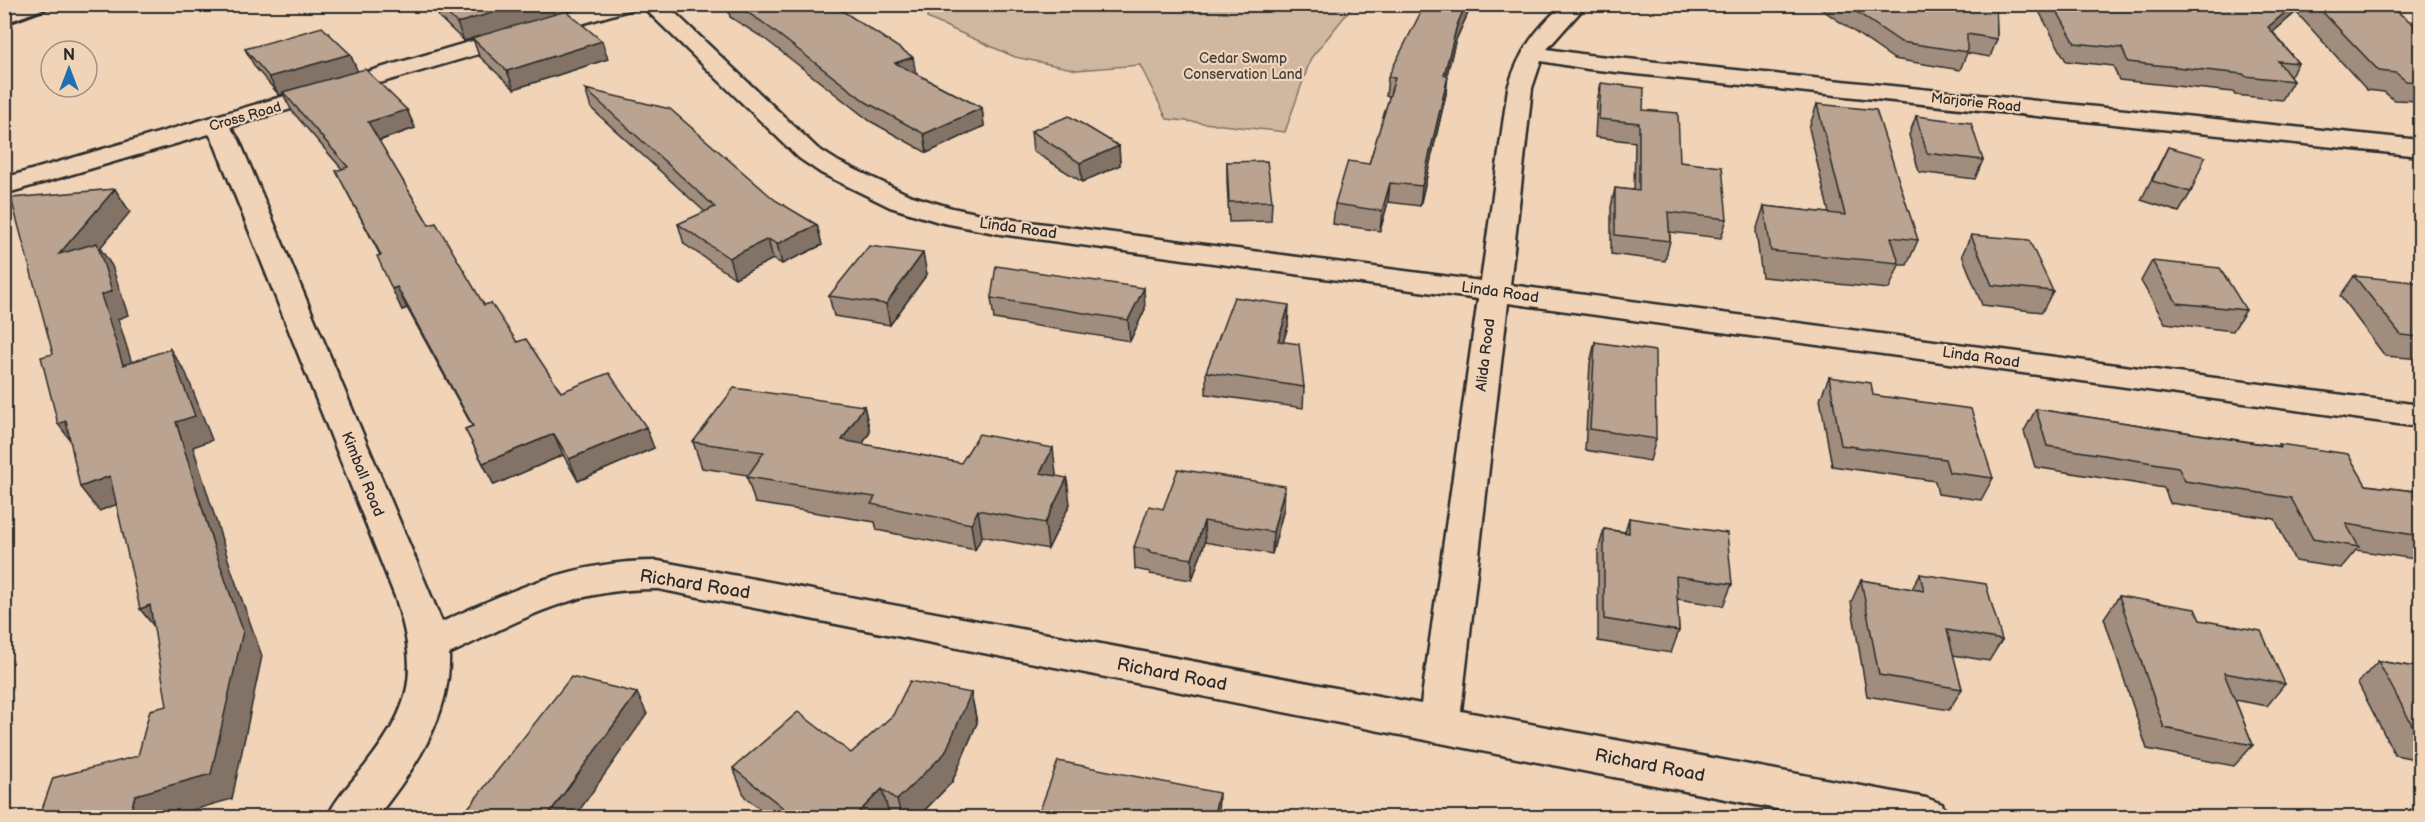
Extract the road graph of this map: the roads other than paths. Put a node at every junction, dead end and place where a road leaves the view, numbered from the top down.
1 (624, 4) edge
2 (650, 4) edge
3 (1577, 4) edge
4 (1532, 53) junction
5 (216, 124) junction
6 (2421, 148) edge
7 (4, 186) edge
8 (1493, 291) junction
9 (2421, 416) edge
10 (429, 646) junction
11 (1439, 724) junction
12 (349, 818) edge
13 (1926, 818) edge

1 - 5 street, Cross Road
2 - 8 street, Linda Road
3 - 4 street, Alida Road
4 - 6 street, Marjorie Road
4 - 8 street, Alida Road
5 - 7 street, Cross Road
5 - 10 street, Kimball Road
8 - 9 street, Linda Road
8 - 11 street, Alida Road
10 - 11 street, Richard Road
10 - 12 street, Kimball Road
11 - 13 street, Richard Road

